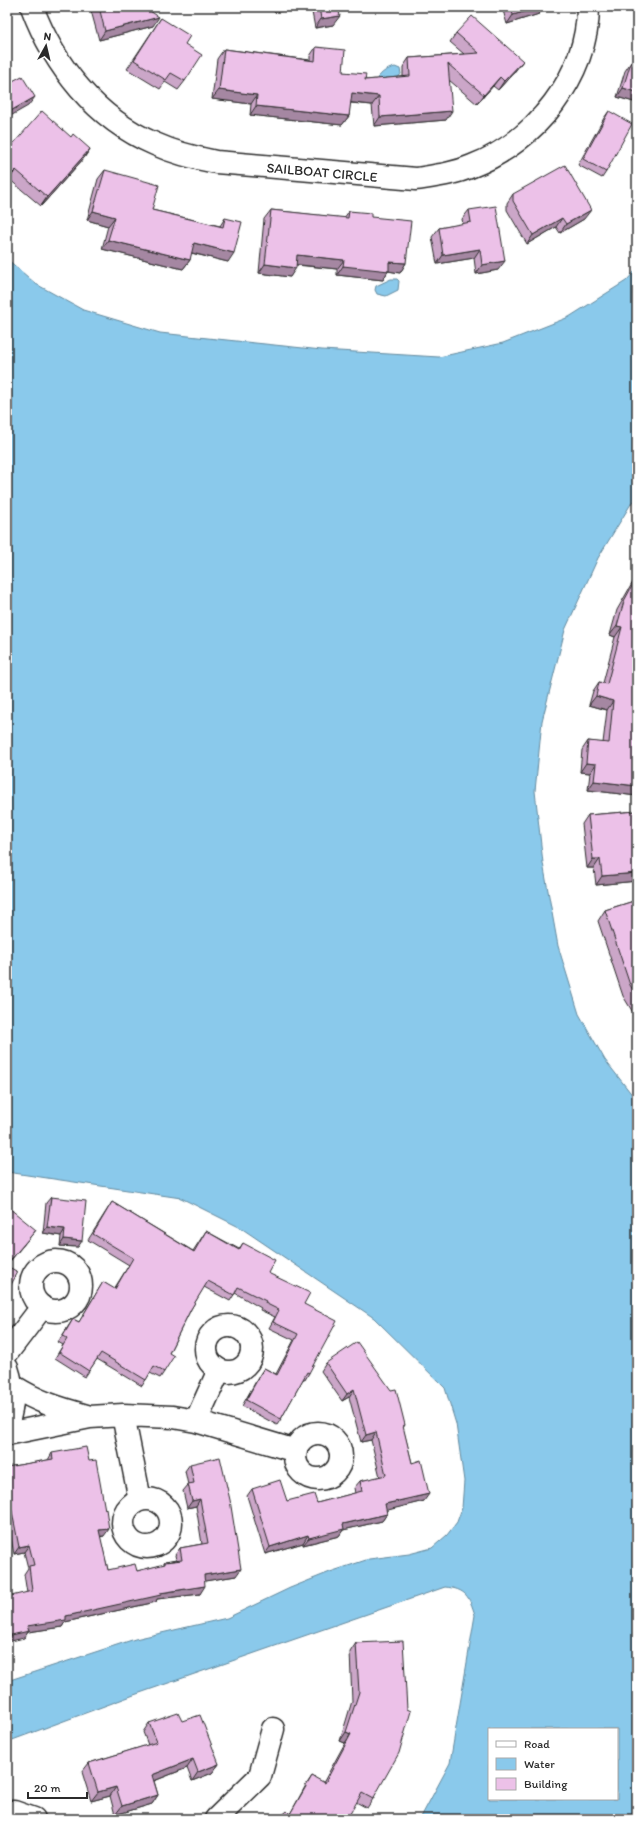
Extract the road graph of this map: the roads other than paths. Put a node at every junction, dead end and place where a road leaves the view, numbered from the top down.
1 (32, 7) edge
2 (588, 7) edge
3 (42, 1307) dead end
4 (7, 1354) edge
5 (219, 1370) dead end
6 (10, 1377) edge
7 (123, 1415) junction
8 (90, 1417) junction
9 (196, 1421) junction
10 (7, 1425) edge
11 (7, 1434) edge
12 (296, 1451) dead end
13 (140, 1500) dead end
14 (273, 1729) dead end
15 (7, 1812) edge
16 (34, 1819) edge
17 (216, 1819) edge

1 - 2 street, SAILBOAT CIRCLE
3 - 4 street
5 - 9 street
6 - 8 street
6 - 10 street
7 - 8 street
7 - 9 street
7 - 13 street
8 - 11 street
9 - 12 street
14 - 17 street
15 - 16 street

